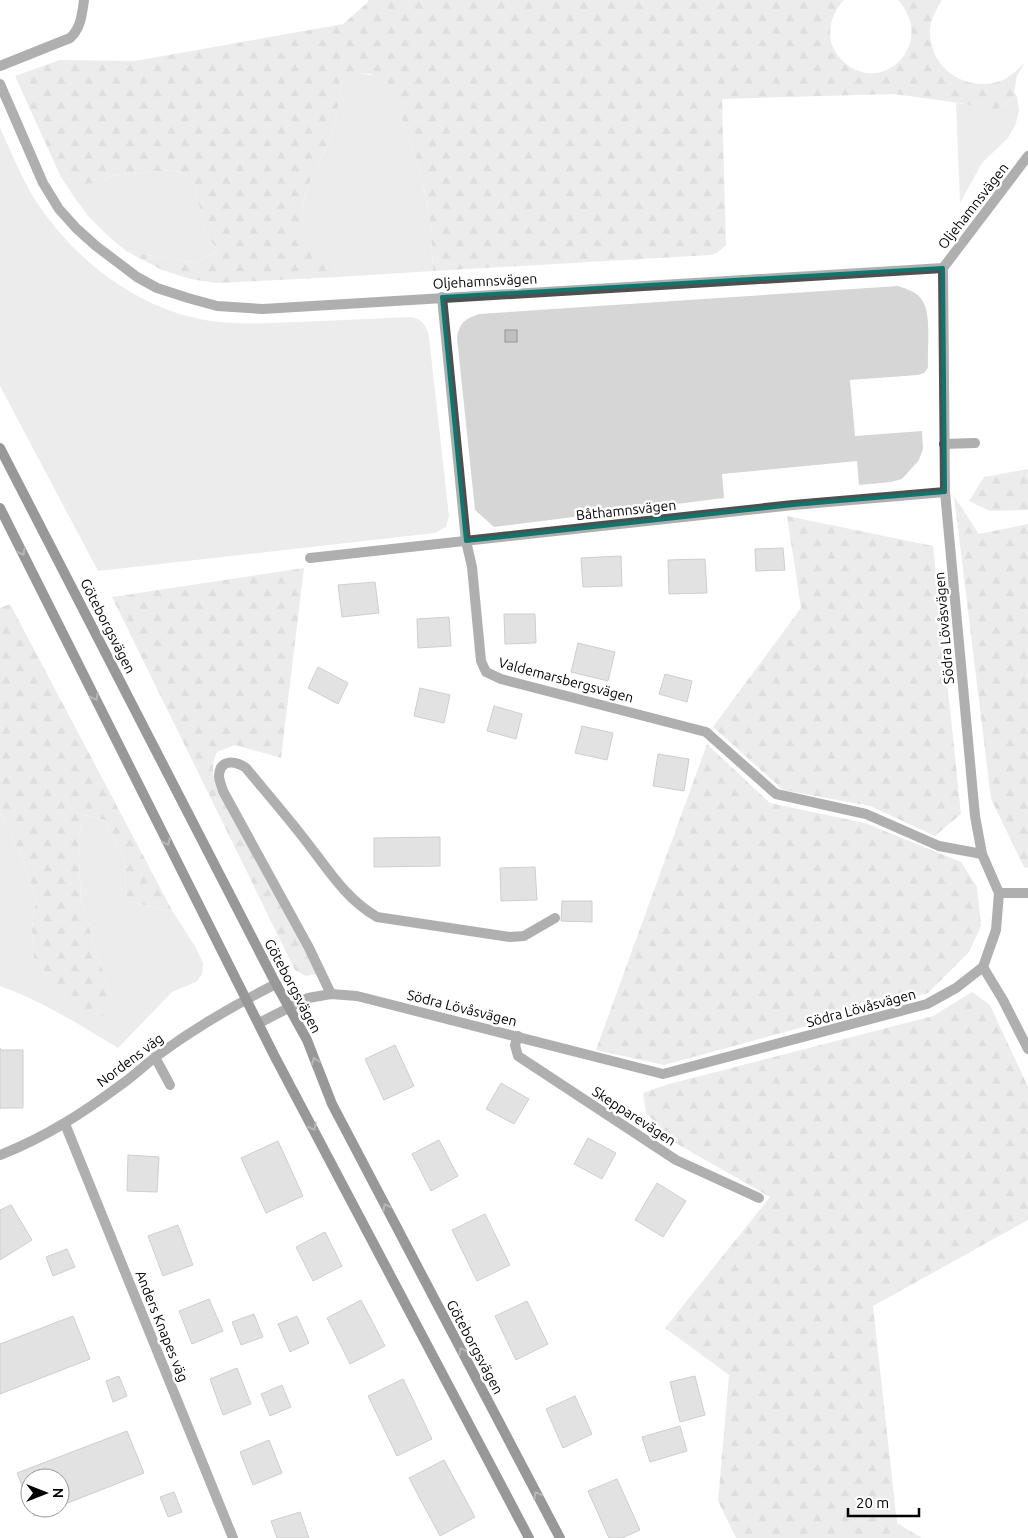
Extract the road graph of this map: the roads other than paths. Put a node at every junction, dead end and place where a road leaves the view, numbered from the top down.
1 (84, 0) edge
2 (0, 66) edge
3 (0, 84) edge
4 (1028, 156) edge
5 (942, 268) junction
6 (442, 297) junction
7 (975, 443) dead end
8 (944, 444) junction
9 (0, 448) edge
10 (945, 492) junction
11 (0, 510) edge
12 (466, 542) junction
13 (310, 558) dead end
14 (982, 854) junction
15 (999, 893) junction
16 (1028, 893) edge
17 (555, 918) dead end
18 (983, 968) junction
19 (276, 984) junction
20 (331, 994) junction
21 (246, 999) junction
22 (290, 1007) junction
23 (259, 1023) junction
24 (518, 1036) junction
25 (1028, 1049) edge
26 (155, 1057) junction
27 (170, 1085) dead end
28 (66, 1124) junction
29 (0, 1155) edge
30 (759, 1198) dead end
31 (233, 1538) edge
32 (529, 1538) edge
33 (560, 1538) edge

1 - 2 street
3 - 6 street, Oljehamnsvägen
4 - 5 street, Oljehamnsvägen
5 - 6 street, Oljehamnsvägen
5 - 8 street, Södra Lövåsvägen
6 - 12 street, Valdemarsbergsvägen
7 - 8 street
8 - 10 street, Södra Lövåsvägen
9 - 19 main road, Göteborgsvägen
10 - 12 street, Båthamnsvägen
10 - 14 street, Södra Lövåsvägen
11 -> 21 main road
12 - 13 street, Båthamnsvägen
12 - 14 street, Valdemarsbergsvägen
14 - 15 street, Södra Lövåsvägen
15 - 16 street
15 - 18 street, Södra Lövåsvägen
17 - 20 street
18 - 24 street, Södra Lövåsvägen
18 - 25 street
19 - 21 street, Nordens väg
19 - 22 main road, Göteborgsvägen
20 - 22 street, Södra Lövåsvägen
20 - 24 street, Södra Lövåsvägen
21 - 23 main road
21 - 26 street, Nordens väg
22 - 23 street, Södra Lövåsvägen
33 -> 22 main road, Göteborgsvägen
23 -> 32 main road
24 - 30 street, Skepparevägen
26 - 27 street
26 - 28 street, Nordens väg
28 - 29 street, Nordens väg
28 - 31 street, Anders Knapes väg

